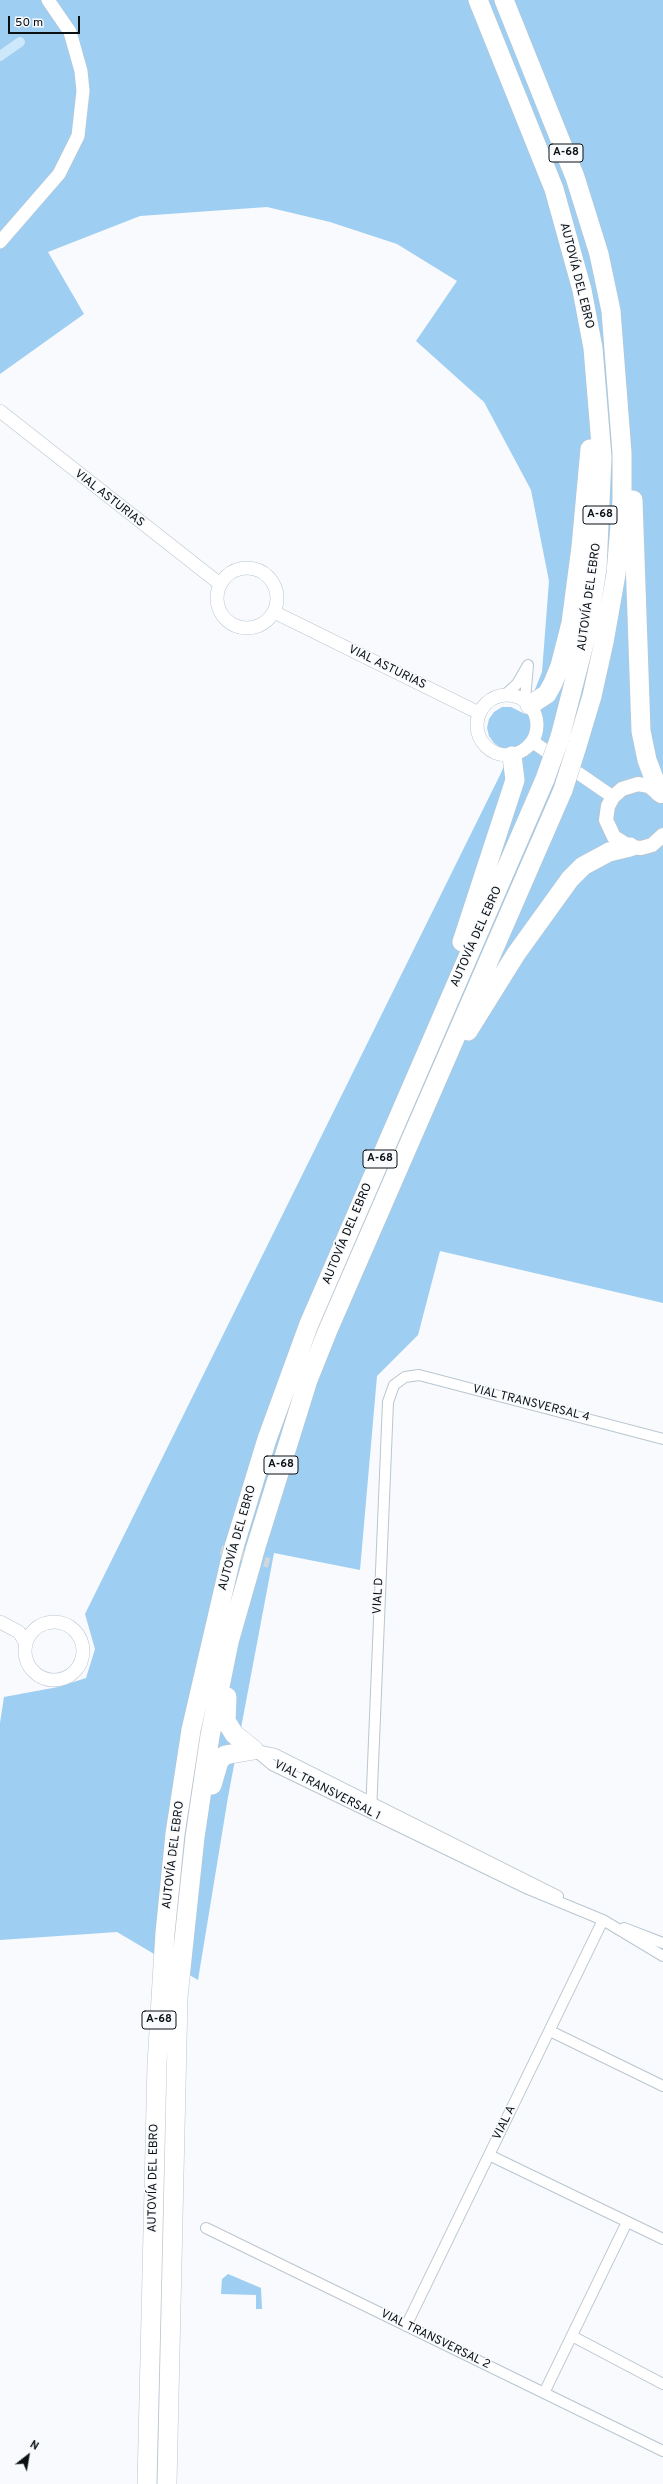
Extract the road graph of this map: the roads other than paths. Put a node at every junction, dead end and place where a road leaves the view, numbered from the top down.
1 (48, 0) edge
2 (478, 0) edge
3 (504, 0) edge
4 (0, 242) edge
5 (582, 290) junction
6 (611, 311) junction
7 (0, 411) edge
8 (220, 584) junction
9 (274, 612) junction
10 (505, 695) junction
11 (527, 703) junction
12 (479, 713) junction
13 (533, 742) junction
14 (512, 756) junction
15 (661, 795) edge
16 (613, 797) junction
17 (662, 839) edge
18 (630, 847) junction
19 (400, 1112) junction
20 (422, 1112) junction
21 (399, 1381) joint
22 (663, 1439) edge
23 (253, 1558) junction
24 (5, 1625) edge
25 (36, 1628) junction
26 (26, 1644) junction
27 (254, 1750) junction
28 (371, 1801) junction
29 (371, 1813) junction
30 (602, 1920) junction
31 (165, 1933) junction
32 (663, 1943) edge
33 (663, 1956) edge
34 (181, 1967) junction
35 (550, 2031) junction
36 (663, 2086) edge
37 (489, 2155) junction
38 (627, 2222) junction
39 (206, 2228) dead end
40 (663, 2239) edge
41 (406, 2326) junction
42 (572, 2336) junction
43 (663, 2384) edge
44 (544, 2393) junction
45 (663, 2451) edge
46 (137, 2484) edge
47 (147, 2484) edge
48 (167, 2484) edge

1 - 4 street
2 - 5 highway, AUTOVÍA DEL EBRO / A-68
3 - 6 highway, AUTOVÍA DEL EBRO / A-68
5 - 11 highway
5 - 19 highway, AUTOVÍA DEL EBRO / A-68, bridge
6 - 15 highway
6 - 20 highway, AUTOVÍA DEL EBRO / A-68, bridge
7 - 8 street, VIAL ASTURIAS
8 - 9 street
8 - 9 street
9 - 12 street, VIAL ASTURIAS
10 - 11 street
10 - 11 street
10 - 12 street
11 - 13 street
12 - 14 street
13 - 14 street
13 - 16 street
14 - 19 highway
15 - 16 main road
16 - 18 main road
17 - 18 main road
18 - 20 highway
19 - 31 highway, AUTOVÍA DEL EBRO / A-68
20 - 23 highway, AUTOVÍA DEL EBRO / A-68
21 - 22 street, VIAL TRANSVERSAL 4
21 - 28 street, VIAL D
23 - 27 highway
23 - 34 highway, AUTOVÍA DEL EBRO / A-68
24 - 25 street
24 - 26 street
25 - 26 street
25 - 26 street
27 - 28 street, VIAL TRANSVERSAL 1
27 - 29 street, VIAL TRANSVERSAL 1
27 - 34 highway
28 - 29 street, VIAL D
28 - 30 street, VIAL TRANSVERSAL 1
29 - 30 street, VIAL TRANSVERSAL 1
30 - 32 street, VIAL TRANSVERSAL 1
30 - 33 street, VIAL TRANSVERSAL 1
30 - 35 street, VIAL A
31 - 46 highway
31 - 47 highway, AUTOVÍA DEL EBRO / A-68
34 - 48 highway, AUTOVÍA DEL EBRO / A-68
35 - 36 street
35 - 37 street, VIAL A
37 - 38 street
37 - 41 street, VIAL A
38 - 40 street
38 - 42 street
39 - 41 street, VIAL TRANSVERSAL 2
41 - 44 street, VIAL TRANSVERSAL 2
42 - 43 street
42 - 44 street
44 - 45 street, VIAL TRANSVERSAL 2

